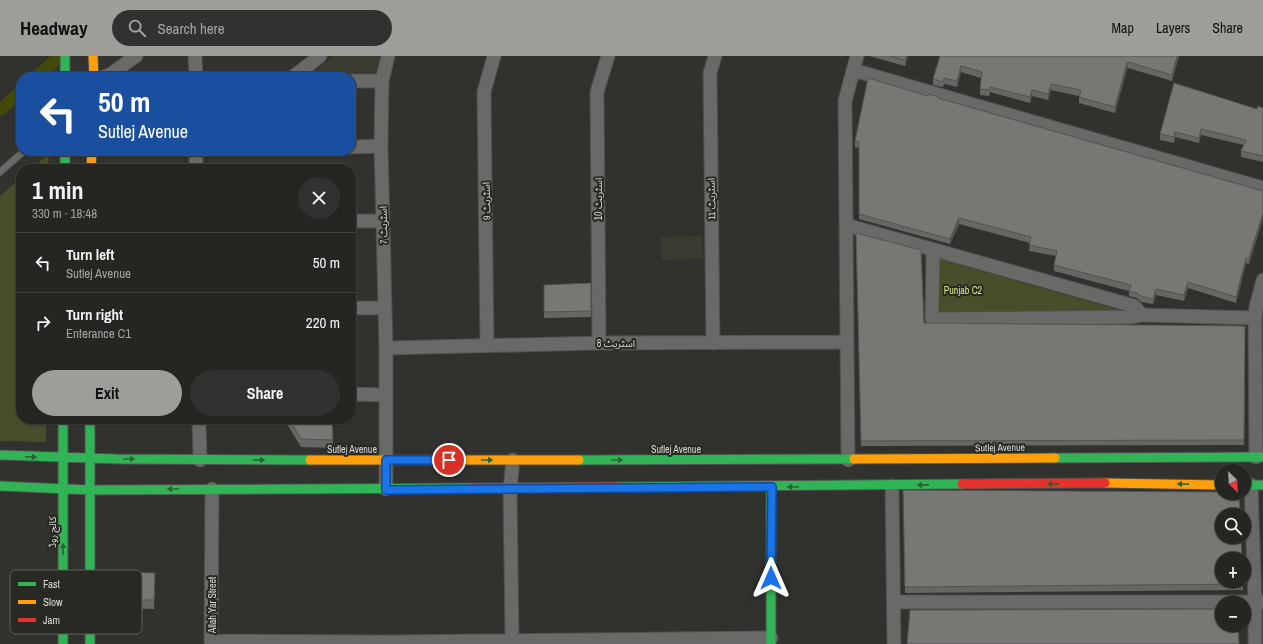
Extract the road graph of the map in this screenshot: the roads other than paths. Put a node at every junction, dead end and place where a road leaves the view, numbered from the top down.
1 (65, 56) edge
2 (93, 56) edge
3 (136, 56) edge
4 (195, 56) edge
5 (320, 56) edge
6 (388, 56) edge
7 (494, 56) edge
8 (608, 56) edge
9 (715, 56) edge
10 (857, 56) edge
11 (853, 70) junction
12 (65, 72) edge
13 (94, 72) edge
14 (113, 72) edge
15 (196, 72) edge
16 (299, 72) edge
17 (356, 81) edge
18 (382, 81) junction
19 (381, 146) junction
20 (356, 147) edge
21 (18, 156) edge
22 (0, 172) edge
23 (1263, 188) edge
24 (356, 221) edge
25 (383, 221) junction
26 (846, 225) junction
27 (933, 250) junction
28 (1263, 280) edge
29 (356, 308) edge
30 (385, 308) junction
31 (1142, 315) junction
32 (1255, 318) junction
33 (847, 342) junction
34 (599, 343) junction
35 (713, 343) junction
36 (487, 346) junction
37 (386, 348) junction
38 (356, 394) edge
39 (386, 394) junction
40 (63, 424) edge
41 (90, 424) edge
42 (199, 424) edge
43 (0, 455) edge
44 (1100, 457) junction
45 (1259, 457) edge
46 (63, 458) junction
47 (90, 459) junction
48 (200, 460) junction
49 (386, 460) junction
50 (513, 460) junction
51 (848, 460) junction
52 (1098, 477) junction
53 (1215, 485) edge
54 (1253, 485) edge
55 (0, 486) edge
56 (892, 486) junction
57 (772, 487) junction
58 (62, 489) junction
59 (212, 489) junction
60 (510, 489) junction
61 (90, 490) junction
62 (386, 490) junction
63 (63, 570) edge
64 (90, 570) edge
65 (894, 602) junction
66 (1259, 602) edge
67 (63, 634) edge
68 (506, 641) edge
69 (771, 641) edge
70 (384, 643) edge
71 (63, 644) edge
72 (894, 644) edge
73 (1255, 644) edge

1 - 12 street
2 - 13 street
3 - 14 street
4 - 15 street
5 - 16 street
6 - 18 street, اسٹریٹ 7
7 - 36 street, اسٹریٹ 9
8 - 34 street, اسٹریٹ 10
9 - 35 street, اسٹریٹ 11
10 - 11 street
11 - 23 street
11 - 26 street
17 - 18 street
18 - 19 street, اسٹریٹ 7
19 - 20 street
19 - 25 street, اسٹریٹ 7
21 - 22 lane
24 - 25 street
25 - 30 street, اسٹریٹ 7
26 - 27 street
26 - 33 street
27 - 31 street
27 - 31 street
28 - 32 street
29 - 30 street
30 - 37 street, اسٹریٹ 7
31 - 32 street
32 - 45 street
33 - 35 street, اسٹریٹ 8
33 - 51 street
34 - 35 street, اسٹریٹ 8
34 - 36 street, اسٹریٹ 8
36 - 37 street, اسٹریٹ 8
37 - 39 street, اسٹریٹ 7
38 - 39 street
39 - 49 street, اسٹریٹ 7
40 - 46 street, کالج روڈ
41 - 47 street
42 - 48 street
43 -> 46 street, Sutlej Avenue
44 - 45 street, Sutlej Avenue
44 - 51 street, Sutlej Avenue
44 - 52 street
46 - 47 street, Sutlej Avenue
46 - 58 street, کالج روڈ
47 -> 48 street, Sutlej Avenue
47 - 61 street
48 -> 49 street, Sutlej Avenue
49 -> 50 street, Sutlej Avenue
49 - 62 street, اسٹریٹ 7
50 -> 51 street, Sutlej Avenue
50 - 60 street
53 -> 52 street
52 -> 56 street
54 - 66 street
55 - 58 street
56 -> 57 street
56 - 65 street
57 - 60 street
57 - 69 street
58 - 61 street
63 -> 58 street, کالج روڈ
59 -> 61 street
59 - 62 street
59 - 70 street, Allah Yar Street
60 - 62 street
60 - 68 street
61 - 64 street
65 - 66 street
65 - 72 street
66 - 73 street
71 -> 67 street, کالج روڈ
68 - 69 street, Allah Yar Street
68 - 70 street, Allah Yar Street

